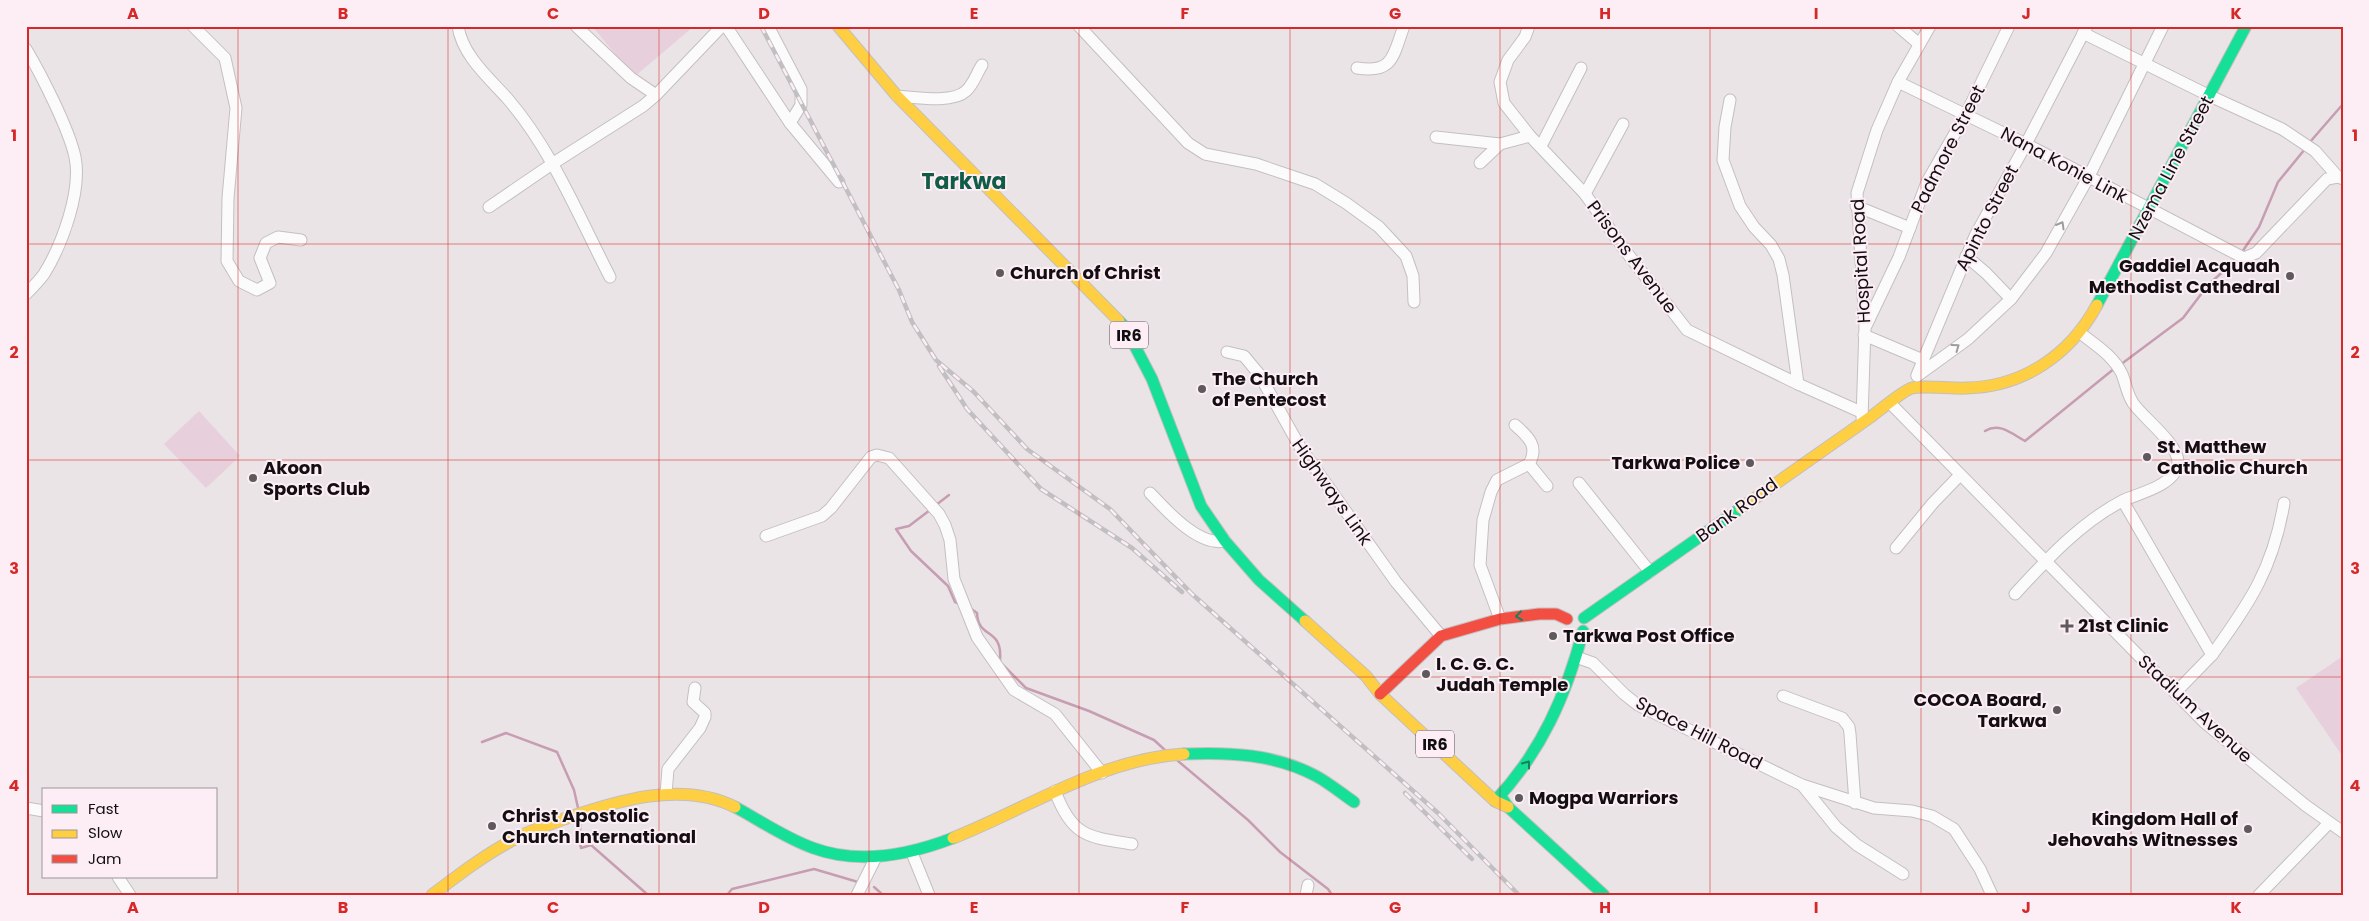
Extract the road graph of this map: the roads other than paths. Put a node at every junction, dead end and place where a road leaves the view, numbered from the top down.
1 (193, 26) edge
2 (458, 26) edge
3 (576, 26) edge
4 (722, 26) edge
5 (726, 26) edge
6 (768, 26) edge
7 (838, 26) edge
8 (1078, 26) edge
9 (1404, 26) edge
10 (1529, 26) edge
11 (1898, 26) edge
12 (1930, 26) edge
13 (2009, 26) edge
14 (2163, 26) edge
15 (2246, 26) edge
16 (2085, 30) edge
17 (1919, 44) junction
18 (26, 49) edge
19 (2145, 63) junction
20 (982, 65) dead end
21 (1357, 68) dead end
22 (1582, 68) dead end
23 (1898, 82) junction
24 (656, 95) junction
25 (897, 96) junction
26 (2210, 96) junction
27 (1730, 100) dead end
28 (1966, 114) junction
29 (790, 123) junction
30 (1623, 124) dead end
31 (1436, 136) dead end
32 (1530, 136) junction
33 (1500, 144) junction
34 (2026, 144) junction
35 (1541, 146) junction
36 (1480, 163) dead end
37 (552, 164) junction
38 (2088, 178) junction
39 (2340, 178) edge
40 (839, 182) dead end
41 (1585, 194) junction
42 (1856, 206) junction
43 (489, 207) dead end
44 (2149, 209) junction
45 (1910, 228) junction
46 (301, 240) dead end
47 (1966, 256) junction
48 (610, 277) dead end
49 (26, 294) edge
50 (2011, 300) junction
51 (1414, 302) dead end
52 (1865, 331) junction
53 (2079, 332) junction
54 (1226, 352) dead end
55 (1923, 360) junction
56 (1917, 376) junction
57 (1798, 384) junction
58 (1912, 388) junction
59 (1890, 403) junction
60 (1862, 417) junction
61 (1515, 425) dead end
62 (1529, 464) junction
63 (1960, 475) junction
64 (1579, 484) dead end
65 (1548, 486) dead end
66 (1150, 493) dead end
67 (2123, 501) junction
68 (2284, 503) dead end
69 (766, 536) dead end
70 (1226, 541) junction
71 (1896, 548) dead end
72 (2046, 562) junction
73 (1650, 572) junction
74 (2015, 594) dead end
75 (1584, 618) junction
76 (1500, 619) junction
77 (1567, 619) junction
78 (1583, 631) junction
79 (1441, 636) junction
80 (2212, 654) junction
81 (1576, 657) junction
82 (695, 688) dead end
83 (1382, 691) junction
84 (2175, 693) junction
85 (1783, 696) dead end
86 (1102, 773) junction
87 (1802, 785) junction
88 (1055, 791) junction
89 (666, 794) junction
90 (1498, 798) junction
91 (1354, 802) dead end
92 (1855, 803) junction
93 (26, 808) edge
94 (42, 811) edge
95 (2329, 823) junction
96 (2343, 832) edge
97 (1132, 844) dead end
98 (912, 852) junction
99 (876, 857) junction
100 (1903, 874) dead end
101 (119, 878) edge
102 (130, 895) edge
103 (432, 895) edge
104 (857, 895) edge
105 (929, 895) edge
106 (1604, 895) edge
107 (1992, 895) edge
108 (2259, 895) edge

1 - 46 street
2 - 37 street
3 - 24 street
4 - 24 street
5 - 29 street
6 - 29 street
7 - 25 street, IR6
8 - 51 street
9 - 21 street
10 - 32 street, Prisons Avenue
11 - 17 street
12 - 17 street, Hospital Road
13 - 28 street, Padmore Street
14 - 19 street
15 - 26 street, Nzema Line Street
16 - 19 street
16 - 34 street, Apinto Street
17 - 23 street, Hospital Road
18 - 49 street
19 - 26 street
19 - 38 street
20 - 25 street
22 - 35 street
23 - 28 street, Nana Konie Link
23 - 42 street, Hospital Road
24 - 37 street
25 - 70 street, IR6
26 - 39 street
26 - 44 street, Nzema Line Street
27 - 57 street
28 - 34 street, Nana Konie Link
28 - 45 street, Padmore Street
29 - 40 street
30 - 41 street
31 - 33 street
32 - 33 street
32 - 35 street, Prisons Avenue
33 - 36 street
34 - 38 street, Nana Konie Link
34 - 47 street, Apinto Street
35 - 41 street, Prisons Avenue
37 - 43 street
37 - 48 street
38 - 44 street, Nana Konie Link
50 -> 38 street
39 - 44 street, Nana Konie Link
41 - 57 street, Prisons Avenue
42 - 45 street
42 - 52 street, Hospital Road
44 - 53 street, Nzema Line Street
45 - 52 street, Padmore Street
47 - 50 street
47 - 55 street, Apinto Street
56 -> 50 street
52 - 55 street
52 - 60 street, Hospital Road
53 - 58 street, Nzema Line Street
53 - 67 street
54 - 79 street, Highways Link
55 - 56 street, Apinto Street
56 - 58 street, Apinto Street
57 - 60 street, Prisons Avenue
58 - 59 street
59 - 60 street, Bank Road
59 - 63 street, Stadium Avenue
60 - 73 street, Bank Road
61 - 62 street
62 - 65 street
62 - 76 street
63 - 71 street
63 - 72 street, Stadium Avenue
64 - 73 street
66 - 70 street
67 - 72 street
67 - 80 street
68 - 80 street
69 - 86 street
70 - 83 street, IR6
72 - 74 street
72 - 84 street, Stadium Avenue
73 - 75 street, Bank Road
75 - 77 street
75 - 78 street
77 -> 76 street
76 - 79 street
77 - 78 street
78 - 81 street
79 - 83 street
80 - 84 street
81 - 87 street, Space Hill Road
90 -> 81 street
82 - 89 street
83 - 90 street, IR6
84 - 95 street, Stadium Avenue
85 - 92 street
86 - 88 street
86 - 91 street
87 - 92 street, Space Hill Road
87 - 100 street
88 - 97 street
88 - 98 street
89 - 99 street
89 - 103 street
90 - 106 street, IR6
92 - 107 street, Space Hill Road
93 - 94 street
95 - 96 street, Stadium Avenue
95 - 108 street
98 - 99 street
98 - 105 street
99 - 104 street
101 - 102 street

